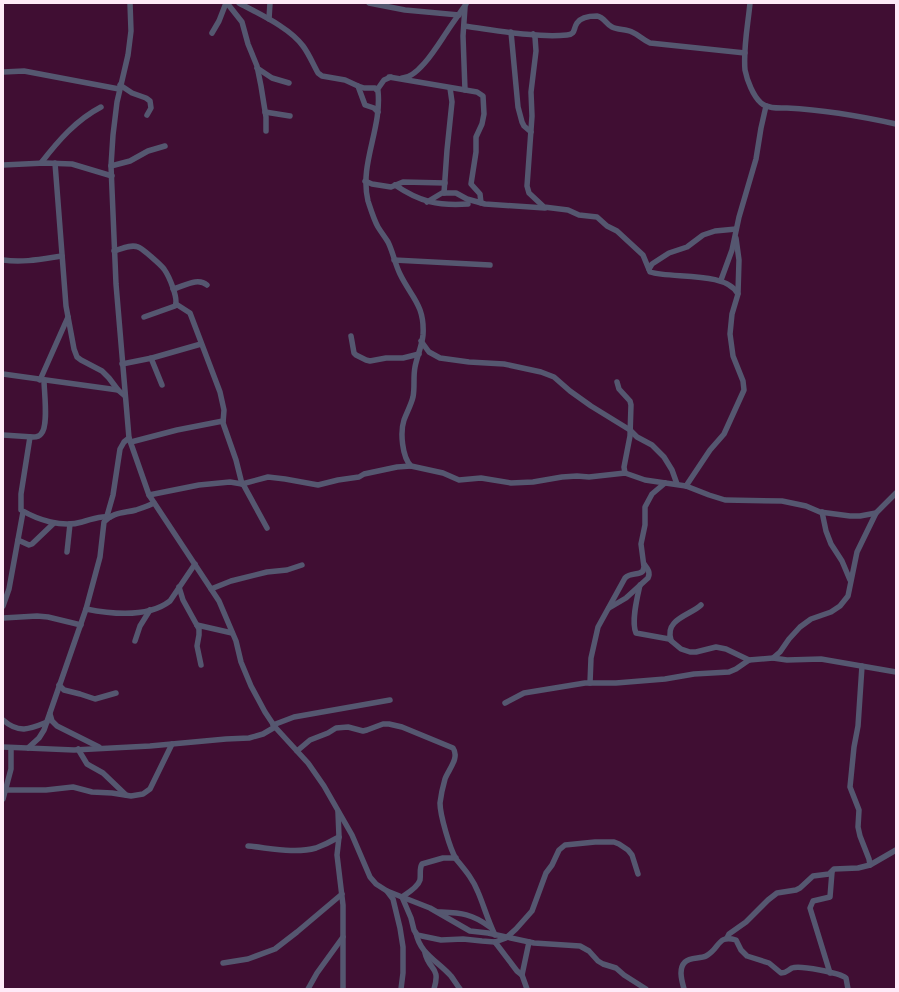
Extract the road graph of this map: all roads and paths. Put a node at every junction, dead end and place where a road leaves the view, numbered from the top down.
1 (130, 3) edge
2 (227, 3) edge
3 (239, 3) edge
4 (270, 3) edge
5 (369, 3) edge
6 (750, 3) edge
7 (466, 4) edge
8 (459, 15) junction
9 (269, 19) junction
10 (464, 26) junction
11 (510, 32) junction
12 (212, 33) dead end
13 (533, 34) junction
14 (745, 53) junction
15 (257, 68) junction
16 (3, 72) edge
17 (389, 77) junction
18 (289, 83) dead end
19 (358, 86) junction
20 (120, 87) junction
21 (450, 88) junction
22 (377, 90) junction
23 (465, 90) junction
24 (766, 106) junction
25 (101, 107) dead end
26 (265, 112) junction
27 (378, 112) junction
28 (147, 115) dead end
29 (290, 116) dead end
30 (896, 124) edge
31 (266, 131) dead end
32 (531, 132) junction
33 (165, 146) dead end
34 (41, 163) junction
35 (55, 163) junction
36 (3, 165) edge
37 (111, 166) junction
38 (112, 176) junction
39 (366, 181) junction
40 (445, 183) junction
41 (395, 185) junction
42 (444, 193) junction
43 (427, 202) junction
44 (481, 203) junction
45 (468, 204) dead end
46 (547, 208) junction
47 (735, 232) junction
48 (114, 251) junction
49 (62, 256) junction
50 (3, 260) edge
51 (394, 260) junction
52 (490, 265) dead end
53 (648, 269) junction
54 (721, 280) junction
55 (207, 285) dead end
56 (173, 289) junction
57 (738, 294) junction
58 (176, 304) junction
59 (68, 316) junction
60 (144, 317) dead end
61 (351, 336) dead end
62 (421, 341) junction
63 (201, 344) junction
64 (419, 354) junction
65 (151, 358) junction
66 (122, 364) junction
67 (3, 374) edge
68 (42, 380) junction
69 (616, 382) dead end
70 (162, 385) dead end
71 (118, 390) junction
72 (125, 396) junction
73 (223, 421) junction
74 (630, 430) junction
75 (3, 435) edge
76 (30, 437) junction
77 (130, 440) junction
78 (411, 466) junction
79 (625, 473) junction
80 (665, 483) junction
81 (243, 484) junction
82 (677, 484) junction
83 (686, 486) junction
84 (896, 493) edge
85 (149, 495) junction
86 (154, 503) junction
87 (23, 512) junction
88 (822, 512) junction
89 (876, 513) junction
90 (108, 517) junction
91 (54, 523) junction
92 (70, 524) junction
93 (267, 528) dead end
94 (18, 540) junction
95 (66, 552) dead end
96 (643, 562) junction
97 (195, 564) junction
98 (302, 565) dead end
99 (851, 581) junction
100 (640, 585) junction
101 (179, 587) junction
102 (211, 589) junction
103 (700, 605) dead end
104 (3, 606) edge
105 (86, 610) junction
106 (150, 610) junction
107 (607, 610) junction
108 (3, 618) edge
109 (81, 625) junction
110 (197, 625) junction
111 (232, 633) junction
112 (672, 640) junction
113 (135, 641) dead end
114 (773, 658) junction
115 (749, 660) junction
116 (201, 665) dead end
117 (862, 666) junction
118 (896, 672) edge
119 (590, 683) junction
120 (59, 684) junction
121 (116, 693) dead end
122 (390, 700) dead end
123 (505, 703) dead end
124 (49, 714) junction
125 (3, 720) edge
126 (47, 722) junction
127 (274, 726) junction
128 (172, 744) junction
129 (3, 748) edge
130 (11, 748) junction
131 (28, 748) junction
132 (101, 748) junction
133 (78, 749) junction
134 (297, 751) junction
135 (5, 791) edge
136 (127, 796) junction
137 (3, 799) edge
138 (338, 809) junction
139 (339, 837) junction
140 (248, 846) dead end
141 (896, 850) edge
142 (456, 858) junction
143 (870, 866) junction
144 (832, 872) junction
145 (638, 874) dead end
146 (387, 891) junction
147 (342, 894) junction
148 (402, 897) junction
149 (436, 912) junction
150 (491, 928) junction
151 (416, 933) junction
152 (495, 935) junction
153 (344, 937) junction
154 (506, 938) junction
155 (727, 938) junction
156 (495, 942) junction
157 (529, 942) junction
158 (425, 953) junction
159 (223, 963) dead end
160 (830, 973) junction
161 (522, 975) junction
162 (308, 989) edge
163 (343, 989) edge
164 (401, 989) edge
165 (434, 989) edge
166 (460, 989) edge
167 (527, 989) edge
168 (646, 989) edge
169 (684, 989) edge
170 (848, 989) edge

1 - 20 street
2 - 12 street
2 - 15 street
3 - 9 street
4 - 9 street
5 - 8 street
6 - 14 street
7 - 8 street
7 - 10 street
8 - 17 street
9 - 19 street
10 - 11 street
10 - 23 street
11 - 13 street
11 - 32 street
13 - 14 street
13 - 32 street
14 - 24 street
15 - 18 street
15 - 26 street
16 - 20 street
17 - 21 street
17 - 22 street
19 - 22 street
19 - 27 street
20 - 28 street
20 - 37 street
21 - 23 street
21 - 40 street
22 - 27 street
23 - 44 street
24 - 30 street
24 - 47 street
25 - 34 street
26 - 29 street
26 - 31 street
27 - 39 street
32 - 46 street
33 - 37 street
34 - 35 street
34 - 36 street
35 - 38 street
35 - 49 street
37 - 38 street
38 - 48 street
39 - 41 street
39 - 51 street
40 - 41 street
40 - 42 street
41 - 43 street
42 - 43 street
42 - 44 street
43 - 45 street
44 - 46 street
46 - 53 street
47 - 53 street
47 - 54 street
47 - 57 street
48 - 56 street
48 - 66 street
49 - 50 street
49 - 59 street
51 - 52 street
51 - 62 street
53 - 54 street
54 - 57 street
55 - 56 street
56 - 58 street
57 - 83 street
58 - 60 street
58 - 63 street
59 - 68 street
59 - 71 street
61 - 64 street
62 - 64 street
62 - 74 street
63 - 65 street
63 - 73 street
64 - 78 street
65 - 66 street
65 - 70 street
66 - 72 street
67 - 68 street
68 - 71 street
68 - 76 street
69 - 74 street
71 - 72 street
72 - 77 street
73 - 77 street
73 - 81 street
74 - 79 street
74 - 82 street
75 - 76 street
76 - 87 street
77 - 85 street
77 - 90 street
78 - 79 street
78 - 81 street
79 - 80 street
80 - 82 street
80 - 96 street
81 - 85 street
81 - 93 street
82 - 83 street
83 - 88 street
84 - 89 street
85 - 86 street
86 - 90 street
86 - 97 street
87 - 91 street
87 - 94 street
88 - 89 street
88 - 99 street
89 - 99 street
90 - 92 street
90 - 105 street
91 - 92 street
91 - 94 street
92 - 95 street
94 - 104 street
96 - 100 street
96 - 107 street
97 - 101 street
97 - 102 street
98 - 102 street
99 - 114 street
100 - 107 street
100 - 112 street
101 - 106 street
101 - 110 street
102 - 111 street
103 - 112 street
105 - 106 street
105 - 109 street
106 - 113 street
107 - 119 street
108 - 109 street
109 - 120 street
110 - 111 street
110 - 116 street
111 - 127 street
112 - 115 street
114 - 115 street
114 - 117 street
115 - 119 street
117 - 118 street
117 - 143 street
119 - 123 street
120 - 121 street
120 - 124 street
122 - 127 street
124 - 126 street
124 - 132 street
125 - 126 street
126 - 131 street
127 - 128 street
127 - 134 street
128 - 132 street
128 - 136 street
129 - 130 street
130 - 131 street
130 - 135 street
131 - 133 street
132 - 133 street
133 - 136 street
134 - 138 street
134 - 142 street
135 - 136 street
135 - 137 street
138 - 139 street
138 - 146 street
139 - 140 street
139 - 147 street
141 - 143 street
142 - 148 street
142 - 150 street
143 - 144 street
144 - 155 street
144 - 160 street
145 - 154 street
146 - 148 street
146 - 164 street
147 - 153 street
147 - 159 street
148 - 149 street
148 - 151 street
149 - 150 street
149 - 152 street
150 - 152 street
151 - 156 street
151 - 158 street
152 - 154 street
153 - 162 street
153 - 163 street
154 - 156 street
154 - 157 street
155 - 160 street
155 - 169 street
156 - 161 street
157 - 161 street
157 - 168 street
158 - 165 street
158 - 166 street
160 - 170 street
161 - 167 street

